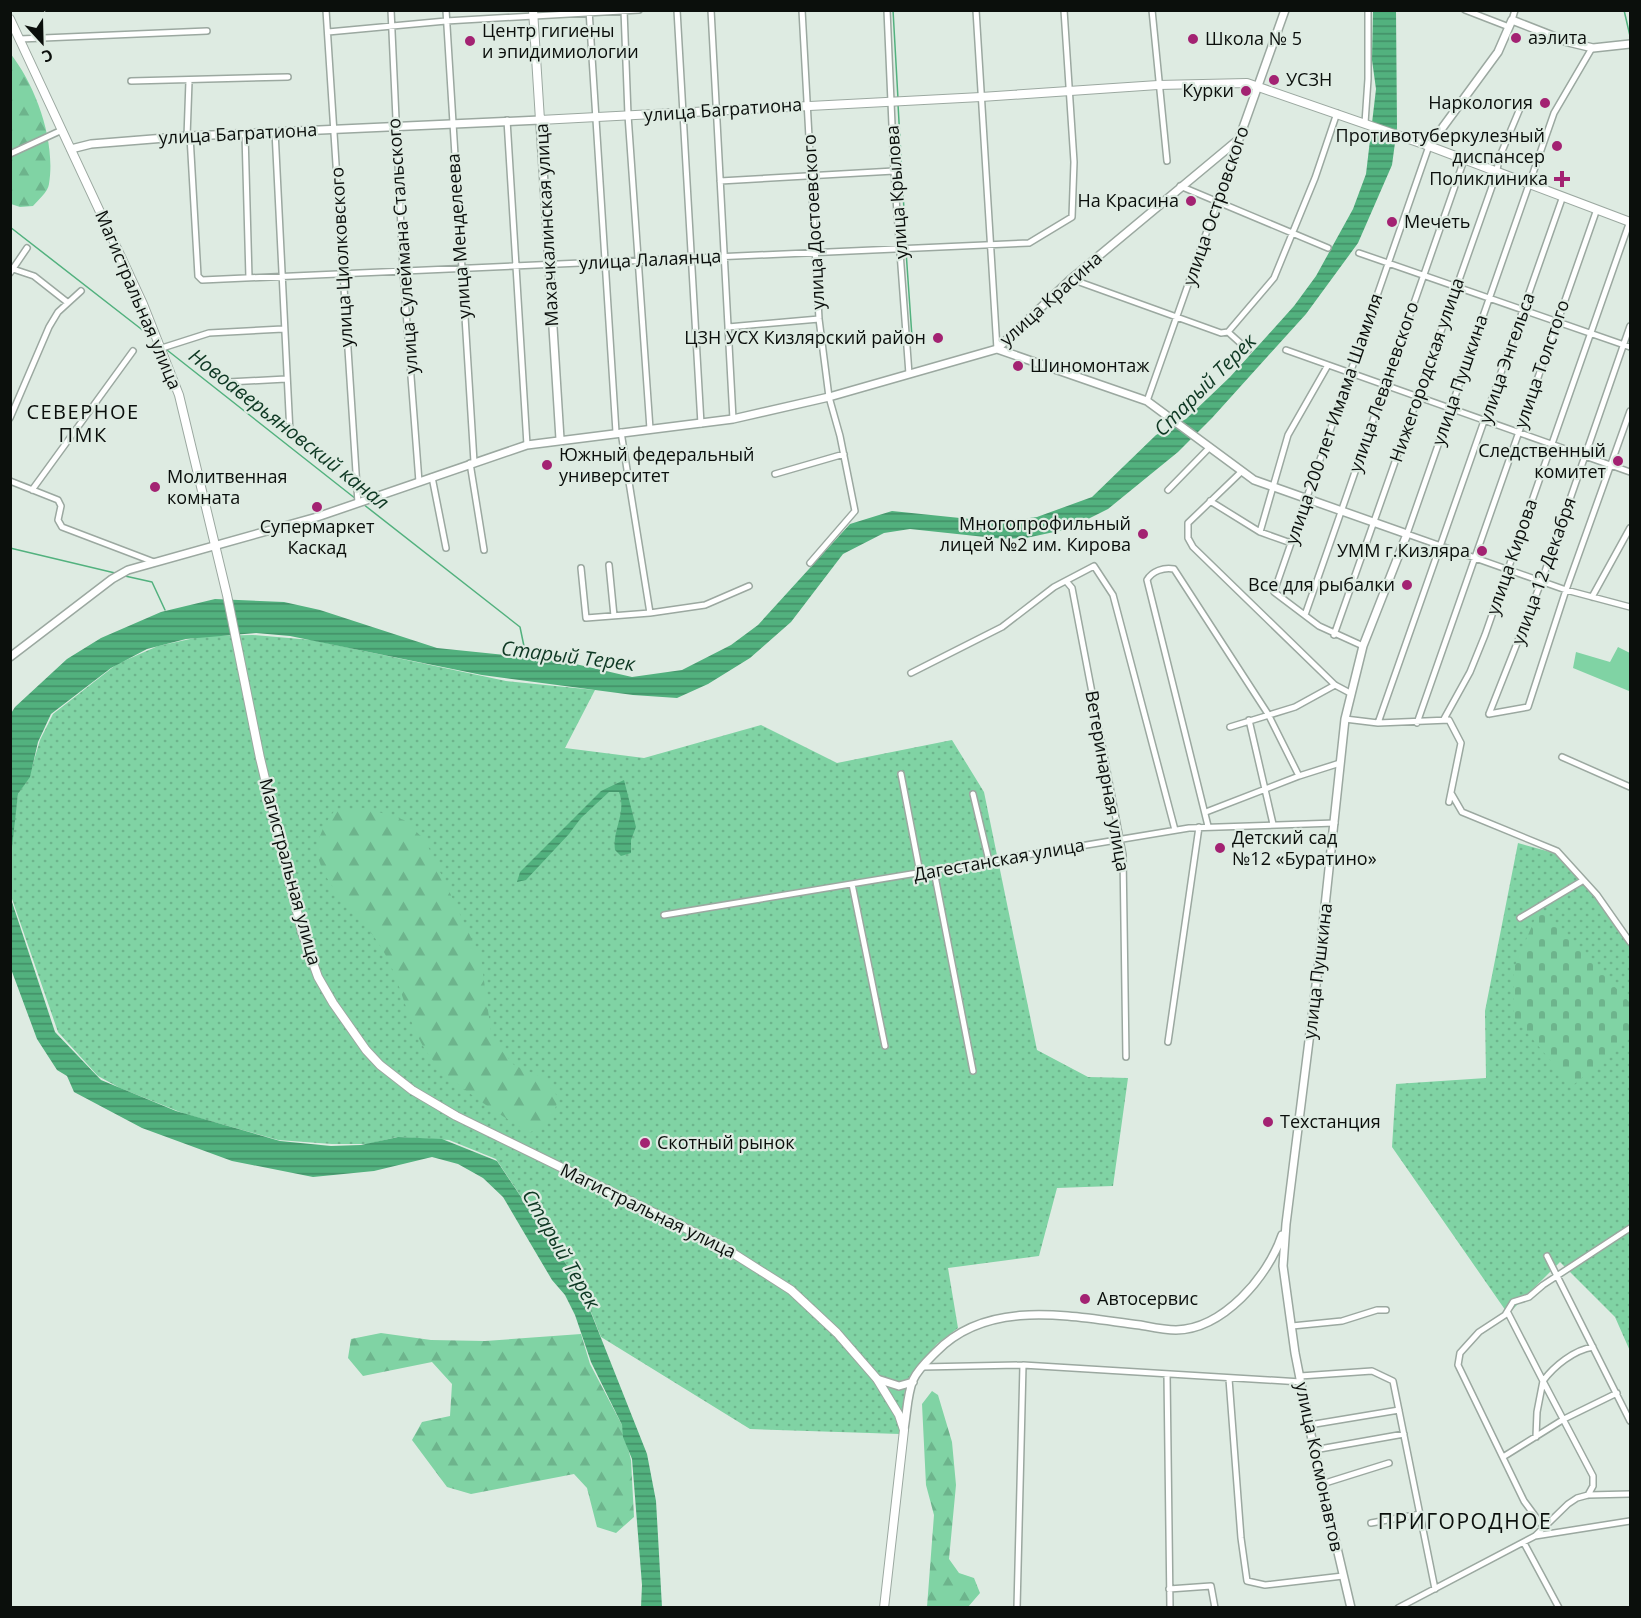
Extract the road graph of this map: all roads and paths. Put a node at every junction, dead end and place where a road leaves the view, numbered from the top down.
1 (326, 10) edge
2 (391, 10) edge
3 (446, 10) edge
4 (639, 10) edge
5 (677, 10) edge
6 (711, 10) edge
7 (802, 10) edge
8 (887, 10) edge
9 (976, 10) edge
10 (1064, 10) edge
11 (1152, 10) edge
12 (1285, 10) edge
13 (1368, 10) edge
14 (1465, 10) edge
15 (1515, 10) edge
16 (624, 11) edge
17 (589, 12) edge
18 (534, 13) edge
19 (10, 19) edge
20 (446, 21) junction
21 (1510, 24) junction
22 (392, 25) junction
23 (207, 31) dead end
24 (327, 32) junction
25 (20, 39) junction
26 (1630, 44) edge
27 (1592, 48) junction
28 (288, 77) dead end
29 (131, 81) dead end
30 (189, 81) junction
31 (1158, 85) junction
32 (1258, 87) junction
33 (1070, 90) junction
34 (981, 97) junction
35 (892, 101) junction
36 (808, 104) junction
37 (1521, 106) dead end
38 (717, 111) junction
39 (683, 113) junction
40 (1337, 114) junction
41 (628, 116) junction
42 (597, 117) junction
43 (507, 120) junction
44 (540, 120) junction
45 (451, 122) junction
46 (1367, 124) junction
47 (395, 126) junction
48 (334, 129) junction
49 (62, 130) junction
50 (275, 131) junction
51 (245, 134) junction
52 (188, 136) junction
53 (1239, 139) junction
54 (1429, 146) junction
55 (71, 149) junction
56 (10, 154) edge
57 (1464, 160) junction
58 (1167, 162) dead end
59 (894, 171) junction
60 (1496, 171) junction
61 (812, 177) junction
62 (720, 181) junction
63 (1529, 184) junction
64 (1180, 186) junction
65 (1563, 196) junction
66 (1218, 203) junction
67 (1597, 209) junction
68 (1630, 221) edge
69 (1291, 233) junction
70 (989, 245) junction
71 (27, 248) dead end
72 (1328, 248) dead end
73 (901, 249) junction
74 (815, 253) junction
75 (1359, 253) dead end
76 (724, 257) junction
77 (692, 258) junction
78 (639, 261) junction
79 (606, 262) junction
80 (1388, 263) junction
81 (549, 265) junction
82 (516, 266) junction
83 (461, 268) junction
84 (12, 271) edge
85 (403, 271) junction
86 (342, 274) junction
87 (1422, 275) junction
88 (281, 277) junction
89 (249, 278) junction
90 (1071, 279) junction
91 (1456, 286) junction
92 (81, 291) dead end
93 (1489, 298) junction
94 (67, 302) junction
95 (1523, 310) junction
96 (1178, 317) junction
97 (819, 319) junction
98 (1557, 321) junction
99 (1630, 326) edge
100 (728, 327) junction
101 (283, 329) junction
102 (1228, 332) junction
103 (1590, 333) junction
104 (1624, 345) junction
105 (1630, 347) edge
106 (162, 348) junction
107 (997, 349) junction
108 (1248, 350) dead end
109 (1286, 350) dead end
110 (133, 351) dead end
111 (1328, 365) junction
112 (1351, 373) junction
113 (909, 374) junction
114 (286, 380) junction
115 (228, 382) dead end
116 (1386, 386) junction
117 (1418, 396) junction
118 (829, 397) junction
119 (1147, 401) junction
120 (1451, 408) junction
121 (1630, 411) edge
122 (10, 418) edge
123 (733, 419) junction
124 (1486, 420) junction
125 (701, 424) junction
126 (650, 429) junction
127 (619, 432) junction
128 (1518, 432) junction
129 (290, 433) dead end
130 (560, 439) junction
131 (1551, 442) junction
132 (527, 445) junction
133 (1209, 448) junction
134 (844, 454) junction
135 (1585, 456) junction
136 (472, 463) junction
137 (1611, 465) junction
138 (1630, 472) edge
139 (1240, 473) junction
140 (775, 474) dead end
141 (432, 477) junction
142 (10, 481) edge
143 (419, 482) junction
144 (1272, 486) junction
145 (32, 490) junction
146 (1168, 490) dead end
147 (1308, 498) junction
148 (1210, 501) junction
149 (358, 503) junction
150 (1341, 510) junction
151 (1374, 522) junction
152 (1630, 528) edge
153 (1260, 532) junction
154 (1407, 534) junction
155 (1291, 543) junction
156 (215, 546) junction
157 (1440, 546) junction
158 (446, 548) dead end
159 (484, 550) dead end
160 (1475, 556) junction
161 (153, 562) junction
162 (810, 564) dead end
163 (609, 565) dead end
164 (581, 568) dead end
165 (1509, 569) junction
166 (1542, 580) junction
167 (1066, 581) junction
168 (749, 586) dead end
169 (1566, 590) junction
170 (1592, 597) junction
171 (1630, 608) edge
172 (650, 614) junction
173 (1305, 615) junction
174 (614, 616) junction
175 (1334, 634) junction
176 (1363, 646) junction
177 (10, 657) edge
178 (911, 673) dead end
179 (1335, 685) junction
180 (1350, 693) junction
181 (1268, 714) junction
182 (1345, 718) junction
183 (1444, 719) junction
184 (1249, 720) junction
185 (1378, 723) junction
186 (1417, 723) junction
187 (1230, 727) dead end
188 (1562, 758) dead end
189 (1340, 763) junction
190 (901, 774) dead end
191 (1299, 776) junction
192 (1630, 787) edge
193 (1266, 788) junction
194 (1451, 793) junction
195 (973, 794) dead end
196 (1449, 802) dead end
197 (1206, 812) junction
198 (1335, 823) junction
199 (1273, 824) junction
200 (1208, 826) junction
201 (1198, 827) junction
202 (1175, 830) junction
203 (1120, 839) junction
204 (989, 861) junction
205 (934, 871) junction
206 (920, 873) junction
207 (1582, 881) junction
208 (852, 884) junction
209 (664, 915) dead end
210 (1520, 918) dead end
211 (1630, 942) edge
212 (1168, 1042) dead end
213 (885, 1046) dead end
214 (1126, 1057) dead end
215 (973, 1071) dead end
216 (1286, 1224) junction
217 (1630, 1228) edge
218 (1547, 1256) dead end
219 (1283, 1266) joint
220 (1558, 1278) junction
221 (1386, 1310) dead end
222 (1508, 1313) junction
223 (1292, 1326) junction
224 (1593, 1347) junction
225 (1023, 1365) junction
226 (1537, 1366) junction
227 (921, 1367) junction
228 (1552, 1369) junction
229 (1167, 1374) junction
230 (878, 1379) junction
231 (1229, 1379) junction
232 (1300, 1379) junction
233 (1543, 1381) junction
234 (913, 1382) junction
235 (1617, 1393) junction
236 (1399, 1410) junction
237 (1564, 1419) junction
238 (1630, 1421) edge
239 (1309, 1425) junction
240 (904, 1430) junction
241 (1404, 1434) junction
242 (1536, 1437) junction
243 (1314, 1450) junction
244 (1503, 1457) junction
245 (1389, 1463) dead end
246 (1322, 1484) junction
247 (1630, 1494) edge
248 (1588, 1495) junction
249 (1420, 1514) junction
250 (1630, 1521) edge
251 (1371, 1523) dead end
252 (1544, 1528) junction
253 (1535, 1536) junction
254 (1524, 1543) junction
255 (1343, 1576) junction
256 (1169, 1589) junction
257 (1435, 1589) junction
258 (1410, 1606) edge
259 (884, 1608) edge
260 (1017, 1608) edge
261 (1170, 1608) edge
262 (1215, 1608) edge
263 (1351, 1608) edge
264 (1398, 1608) edge
265 (1559, 1608) edge

1 - 24 street, улица Циолковского
2 - 22 street, улица Сулеймана Стальского
3 - 20 street, улица Менделеева
4 - 16 street
5 - 39 street
6 - 38 street
7 - 36 street, улица Достоевского
8 - 35 street, улица Крылова
9 - 34 street
10 - 33 street
11 - 31 street
12 - 32 street, улица Островского
13 - 46 street
14 - 21 street
15 - 21 street
16 - 17 street
16 - 41 street
17 - 18 street
17 - 42 street
18 - 20 street
18 - 44 main road, Махачкалинская улица
19 - 25 main road, Магистральная улица
20 - 22 street
20 - 45 street, улица Менделеева
21 - 27 street
21 - 54 street
22 - 24 street
22 - 47 street, улица Сулеймана Стальского
23 - 25 street
24 - 48 street, улица Циолковского
25 - 49 main road, Магистральная улица
26 - 27 street
27 - 63 street, улица Пушкина
28 - 30 street
29 - 30 street
30 - 52 street
31 - 32 main road, улица Багратиона
31 - 33 main road, улица Багратиона
31 - 58 street
32 - 40 main road, улица Багратиона
32 - 53 street, улица Островского
33 - 34 main road, улица Багратиона
33 - 70 street, улица Лалаянца
34 - 35 main road, улица Багратиона
34 - 70 street
35 - 36 main road, улица Багратиона
35 - 59 street, улица Крылова
36 - 38 main road, улица Багратиона
36 - 61 street, улица Достоевского
37 - 60 street, Нижегородская улица
38 - 39 main road, улица Багратиона
38 - 62 street
39 - 41 main road, улица Багратиона
39 - 77 street
40 - 46 main road, улица Багратиона
40 - 69 street
41 - 42 main road, улица Багратиона
41 - 78 street
42 - 44 main road, улица Багратиона
42 - 79 street
43 - 44 street, улица Багратиона
43 - 45 street, улица Багратиона
43 - 82 street
44 - 81 street, Махачкалинская улица
45 - 47 street, улица Багратиона
45 - 83 street, улица Менделеева
46 - 54 main road, улица Багратиона
47 - 48 street, улица Багратиона
47 - 85 street, улица Сулеймана Стальского
48 - 50 street, улица Багратиона
48 - 86 street, улица Циолковского
49 - 55 main road, Магистральная улица
49 - 56 street
50 - 51 street, улица Багратиона
50 - 88 street
51 - 52 street, улица Багратиона
51 - 89 street
52 - 55 street, улица Багратиона
52 - 89 street, улица Лалаянца
53 - 64 street, улица Красина
53 - 66 street, улица Островского
54 - 57 main road
54 - 80 street, улица 200 лет Имама Шамиля
55 - 106 main road, Магистральная улица
57 - 60 main road
57 - 87 street, улица Леваневского
59 - 61 street
59 - 73 street, улица Крылова
60 - 63 main road
60 - 91 street, Нижегородская улица
61 - 62 street
61 - 74 street, улица Достоевского
62 - 76 street
63 - 65 main road
63 - 93 street, улица Пушкина
64 - 66 street
64 - 90 street, улица Красина
65 - 67 main road
65 - 95 street, улица Энгельса
66 - 69 street
66 - 96 street, улица Островского
67 - 68 main road
67 - 98 street, улица Толстого
68 - 103 street, улица Кирова
69 - 72 street
69 - 102 street
70 - 73 street, улица Лалаянца
70 - 107 street
71 - 84 street
73 - 74 street, улица Лалаянца
73 - 113 street, улица Крылова
74 - 76 street, улица Лалаянца
74 - 97 street, улица Достоевского
75 - 80 street
76 - 77 street, улица Лалаянца
76 - 100 street
77 - 78 street, улица Лалаянца
77 - 125 street
78 - 79 street, улица Лалаянца
78 - 126 street
79 - 81 street, улица Лалаянца
79 - 127 street
80 - 87 street
80 - 112 street, улица 200 лет Имама Шамиля
81 - 82 street, улица Лалаянца
81 - 130 street, Махачкалинская улица
82 - 83 street, улица Лалаянца
82 - 132 street
83 - 85 street, улица Лалаянца
83 - 136 street, улица Менделеева
84 - 94 street
85 - 86 street, улица Лалаянца
85 - 143 street, улица Сулеймана Стальского
86 - 88 street, улица Лалаянца
86 - 149 street, улица Циолковского
87 - 91 street
87 - 116 street, улица Леваневского
88 - 89 street, улица Лалаянца
88 - 101 street
90 - 96 street
90 - 107 street, улица Красина
91 - 93 street
91 - 117 street, Нижегородская улица
92 - 94 street
93 - 95 street
93 - 120 street, улица Пушкина
94 - 122 street
95 - 98 street
95 - 124 street, улица Энгельса
96 - 102 street
96 - 119 street, улица Островского
97 - 100 street
97 - 118 street, улица Достоевского
98 - 103 street
98 - 128 street, улица Толстого
99 - 104 street, улица 12 Декабря
100 - 123 street
101 - 106 street
101 - 114 street
102 - 108 street
103 - 104 street
103 - 131 street, улица Кирова
104 - 105 street
104 - 135 street, улица 12 Декабря
106 - 156 main road, Магистральная улица
107 - 113 street, улица Красина
107 - 119 street
109 - 111 street
110 - 145 street
111 - 112 street
111 - 144 street
112 - 116 street
112 - 147 street, улица 200 лет Имама Шамиля
113 - 118 street, улица Красина
114 - 115 street
114 - 129 street
116 - 117 street
116 - 150 street, улица Леваневского
117 - 120 street
117 - 151 street, Нижегородская улица
118 - 123 street, улица Красина
118 - 134 street
119 - 133 street
120 - 124 street
120 - 154 street, улица Пушкина
121 - 137 street
123 - 125 street, улица Красина
124 - 128 street
124 - 157 street, улица Энгельса
125 - 126 street, улица Красина
126 - 127 street, улица Красина
127 - 130 street, улица Красина
127 - 172 street
128 - 131 street
128 - 160 street, улица Толстого
130 - 132 street, улица Красина
131 - 135 street
131 - 165 street, улица Кирова
132 - 136 street, улица Красина
133 - 139 street
133 - 146 street
134 - 140 street
134 - 162 street
135 - 137 street
135 - 166 street, улица 12 Декабря
136 - 141 street, улица Красина
136 - 159 street
137 - 138 street
137 - 169 street
139 - 144 street
139 - 148 street
141 - 143 street, улица Красина
141 - 158 street
142 - 145 street
143 - 149 street, улица Красина
144 - 147 street
144 - 153 street
145 - 161 street
147 - 150 street
147 - 155 street, улица 200 лет Имама Шамиля
148 - 153 street
148 - 179 street
149 - 156 street, улица Красина
150 - 151 street
150 - 173 street, улица Леваневского
151 - 154 street
151 - 175 street, Нижегородская улица
152 - 170 street
153 - 155 street
154 - 157 street
154 - 176 street, улица Пушкина
155 - 173 street, улица 200 лет Имама Шамиля
156 - 161 street, улица Красина
156 - 230 main road, Магистральная улица
157 - 160 street
157 - 185 street, улица Энгельса
160 - 165 street
160 - 186 street, улица Толстого
161 - 177 street, улица Красина
163 - 174 street
164 - 174 street
165 - 166 street
165 - 183 street, улица Кирова
166 - 169 street
166 - 169 street, улица 12 Декабря
167 - 178 street
167 - 202 street
167 - 203 street, Ветеринарная улица
168 - 172 street
169 - 170 street
170 - 171 street
172 - 174 street
173 - 175 street, улица 200 лет Имама Шамиля
175 - 176 street, улица 200 лет Имама Шамиля
176 - 180 street, улица Пушкина
179 - 180 street
179 - 181 street
180 - 182 street, улица Пушкина
181 - 184 street
181 - 191 street
181 - 197 street
182 - 185 street
182 - 189 street, улица Пушкина
183 - 186 street
183 - 194 street
184 - 187 street
184 - 193 street
185 - 186 street
188 - 192 street
189 - 191 street
189 - 198 street, улица Пушкина
190 - 206 street
191 - 193 street
193 - 197 street
193 - 199 street
194 - 196 street
194 - 207 street
195 - 204 street
197 - 200 street
198 - 199 street, Дагестанская улица
198 - 216 street, улица Пушкина
199 - 200 street, Дагестанская улица
200 - 201 street, Дагестанская улица
201 - 202 street, Дагестанская улица
201 - 212 street
202 - 203 street, Дагестанская улица
203 - 204 street, Дагестанская улица
203 - 214 street, Ветеринарная улица
204 - 205 street, Дагестанская улица
205 - 206 street, Дагестанская улица
205 - 215 street
206 - 208 street, Дагестанская улица
207 - 210 street
207 - 211 street
208 - 209 street, Дагестанская улица
208 - 213 street
216 - 219 street, улица Пушкина
216 - 227 street, улица Пушкина
217 - 220 street
218 - 220 street
219 - 223 street, улица Космонавтов
220 - 222 street
220 - 224 street
221 - 223 street
222 - 226 street
222 - 244 street
223 - 232 street, улица Космонавтов
224 - 228 street
224 - 235 street
225 - 227 street
225 - 229 street
225 - 260 street
226 - 228 street
226 - 233 street
227 - 234 street, улица Пушкина
228 - 233 street
229 - 231 street
229 - 256 street
230 - 234 street
230 - 240 main road, Магистральная улица
231 - 232 street
231 - 255 street
232 - 236 street
232 - 239 street, улица Космонавтов
233 - 237 street
233 - 242 street
234 - 240 street, улица Пушкина
235 - 237 street
235 - 238 street
236 - 239 street
236 - 241 street
237 - 242 street
237 - 248 street
239 - 243 street, улица Космонавтов
240 - 259 main road
241 - 243 street
241 - 249 street
242 - 244 street
243 - 246 street, улица Космонавтов
244 - 252 street
245 - 246 street
246 - 255 street, улица Космонавтов
247 - 248 street
248 - 252 street
249 - 251 street
249 - 257 street
250 - 253 street
252 - 253 street
253 - 254 street
254 - 257 street
254 - 265 street
255 - 263 street, улица Космонавтов
256 - 261 street
256 - 262 street
257 - 258 street
258 - 264 street

